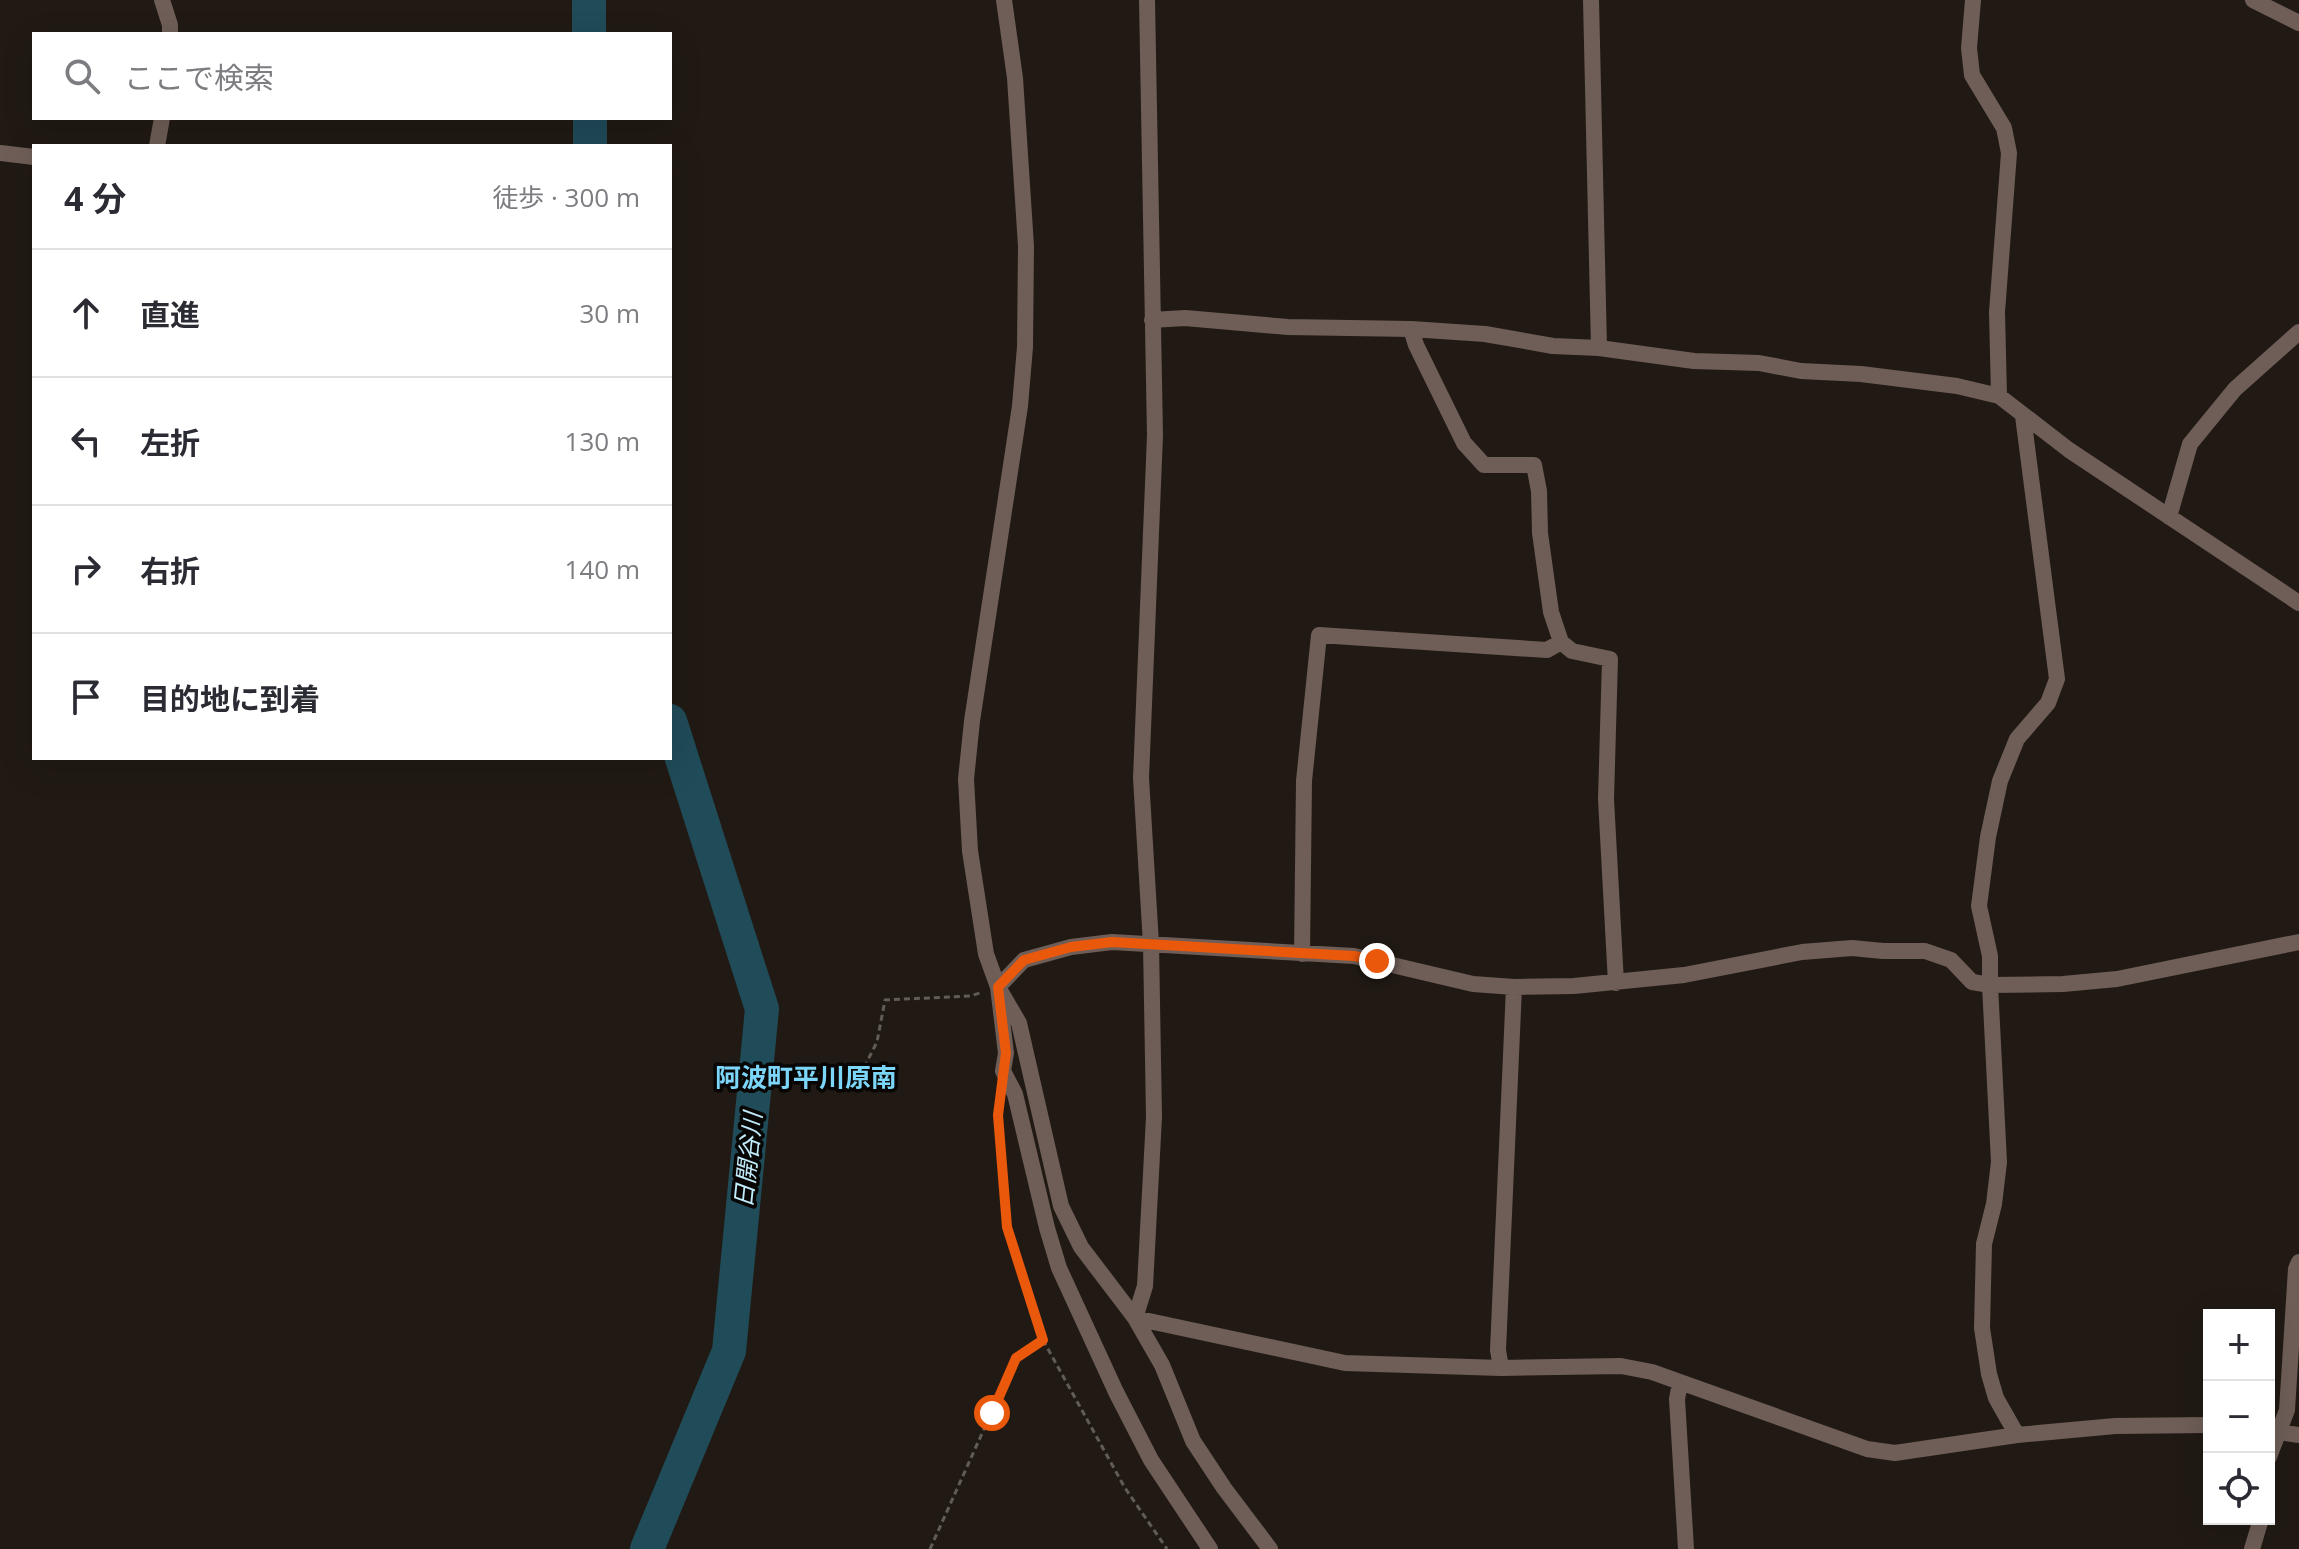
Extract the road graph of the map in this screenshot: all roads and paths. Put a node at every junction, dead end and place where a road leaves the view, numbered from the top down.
1 (162, 0) edge
2 (1004, 0) edge
3 (1147, 0) edge
4 (1591, 0) edge
5 (1973, 0) edge
6 (2253, 0) edge
7 (2299, 23) edge
8 (170, 32) edge
9 (162, 120) edge
10 (157, 144) edge
11 (0, 153) edge
12 (32, 157) edge
13 (1152, 320) junction
14 (1411, 329) junction
15 (2299, 332) edge
16 (1599, 348) junction
17 (1999, 396) junction
18 (2023, 416) junction
19 (2169, 517) junction
20 (2299, 603) edge
21 (1561, 642) junction
22 (2299, 942) edge
23 (1151, 944) junction
24 (1302, 954) junction
25 (1616, 983) junction
26 (1990, 985) junction
27 (998, 987) junction
28 (1514, 987) junction
29 (855, 1085) dead end
30 (1000, 1101) dead end
31 (2299, 1262) edge
32 (1135, 1318) junction
33 (1043, 1340) junction
34 (1501, 1368) junction
35 (1680, 1383) junction
36 (2203, 1425) edge
37 (2275, 1430) edge
38 (2275, 1432) edge
39 (2017, 1435) junction
40 (2299, 1435) edge
41 (2259, 1525) edge
42 (930, 1549) edge
43 (1167, 1549) edge
44 (1210, 1549) edge
45 (1270, 1549) edge
46 (1686, 1549) edge
47 (2252, 1549) edge

1 - 8 street
2 - 27 street
3 - 13 street
4 - 16 street
5 - 17 street
6 - 7 street
9 - 10 street
11 - 12 street
13 - 14 street
13 - 23 street
14 - 16 street
14 - 21 street
15 - 19 street
16 - 17 street
17 - 18 street
18 - 19 street
18 - 26 street
19 - 20 street
21 - 24 street
21 - 25 street
22 - 26 street
23 - 24 street
23 - 27 street
23 - 32 street
24 - 28 street
25 - 26 street
25 - 28 street
26 - 39 street
27 - 29 path
27 - 32 street
27 - 44 street
28 - 34 street
30 - 33 path
31 - 37 street
32 - 34 street
32 - 45 street
33 - 42 path
33 - 43 path
34 - 35 street
35 - 39 street
35 - 46 street
36 - 39 street
38 - 40 street
41 - 47 street

